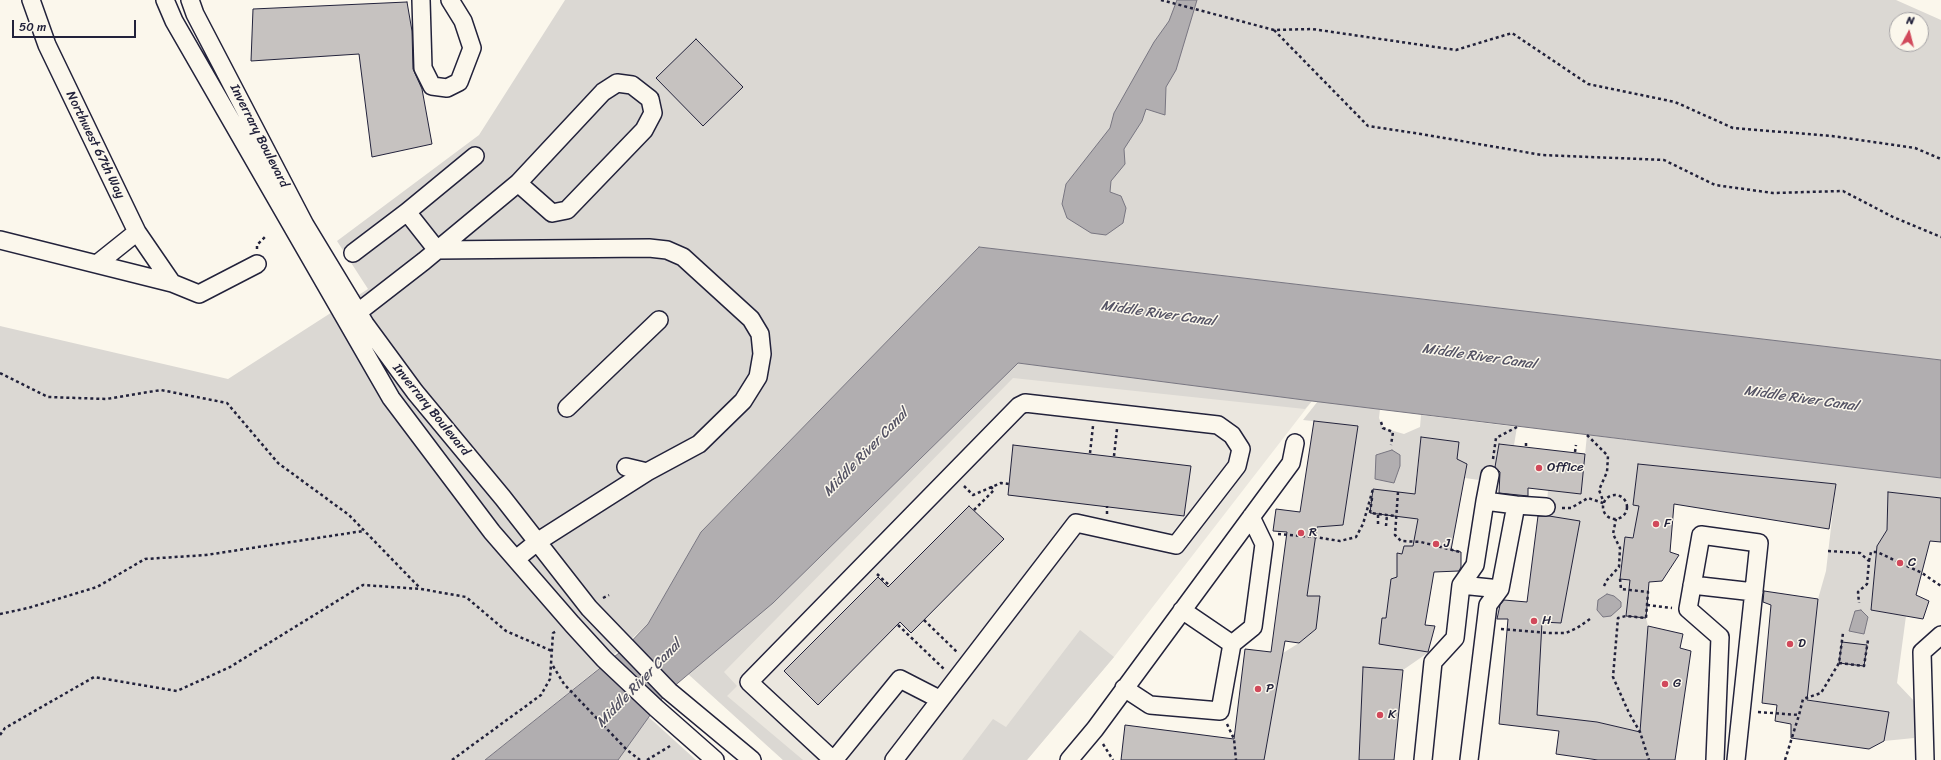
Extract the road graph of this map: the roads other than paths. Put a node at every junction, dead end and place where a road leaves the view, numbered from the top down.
1 (31, 0) edge
2 (166, 0) edge
3 (190, 0) edge
4 (421, 0) edge
5 (450, 0) edge
6 (475, 156) dead end
7 (518, 183) junction
8 (407, 212) junction
9 (137, 232) junction
10 (0, 240) edge
11 (437, 250) junction
12 (353, 253) dead end
13 (97, 264) junction
14 (257, 264) dead end
15 (172, 283) junction
16 (357, 313) junction
17 (659, 320) dead end
18 (567, 408) dead end
19 (1295, 442) dead end
20 (626, 468) dead end
21 (647, 472) junction
22 (1490, 475) road end
23 (1485, 501) junction
24 (1516, 505) junction
25 (1546, 507) road end
26 (1254, 524) junction
27 (537, 542) junction
28 (516, 560) junction
29 (1461, 585) junction
30 (1692, 585) junction
31 (1500, 589) junction
32 (1754, 592) junction
33 (1182, 610) junction
34 (1941, 635) edge
35 (1232, 644) junction
36 (1124, 688) junction
37 (939, 700) junction
38 (715, 760) edge
39 (752, 760) edge
40 (834, 760) edge
41 (894, 760) edge
42 (1069, 760) edge
43 (1423, 760) edge
44 (1469, 760) edge
45 (1715, 760) edge
46 (1736, 760) edge
47 (1925, 760) edge

1 - 9 street, Northwest 67th Way
2 - 28 street, Inverrary Boulevard
3 - 16 street, Inverrary Boulevard
4 - 5 street
6 - 8 street
7 - 7 street
7 - 11 street
8 - 11 street
8 - 12 street
9 - 13 street
9 - 15 street, Northwest 67th Way
10 - 13 street
11 - 16 street
11 - 21 street
13 - 15 street
14 - 15 street
16 - 27 street, Inverrary Boulevard
17 - 18 street
19 - 26 street
20 - 21 street
21 - 27 street
22 - 23 street
23 - 24 street
23 - 29 street
24 - 25 street
24 - 31 street
26 - 33 street
26 - 35 street
27 - 28 street
27 - 39 street, Inverrary Boulevard
28 - 38 street, Inverrary Boulevard
29 - 31 street
29 - 43 street
30 - 32 street
30 - 32 street
30 - 45 street
31 - 44 street
32 - 46 street
33 - 35 street
33 - 36 street
34 - 47 street
35 - 36 street
36 - 42 street
37 - 40 street
37 - 40 street
37 - 41 street

